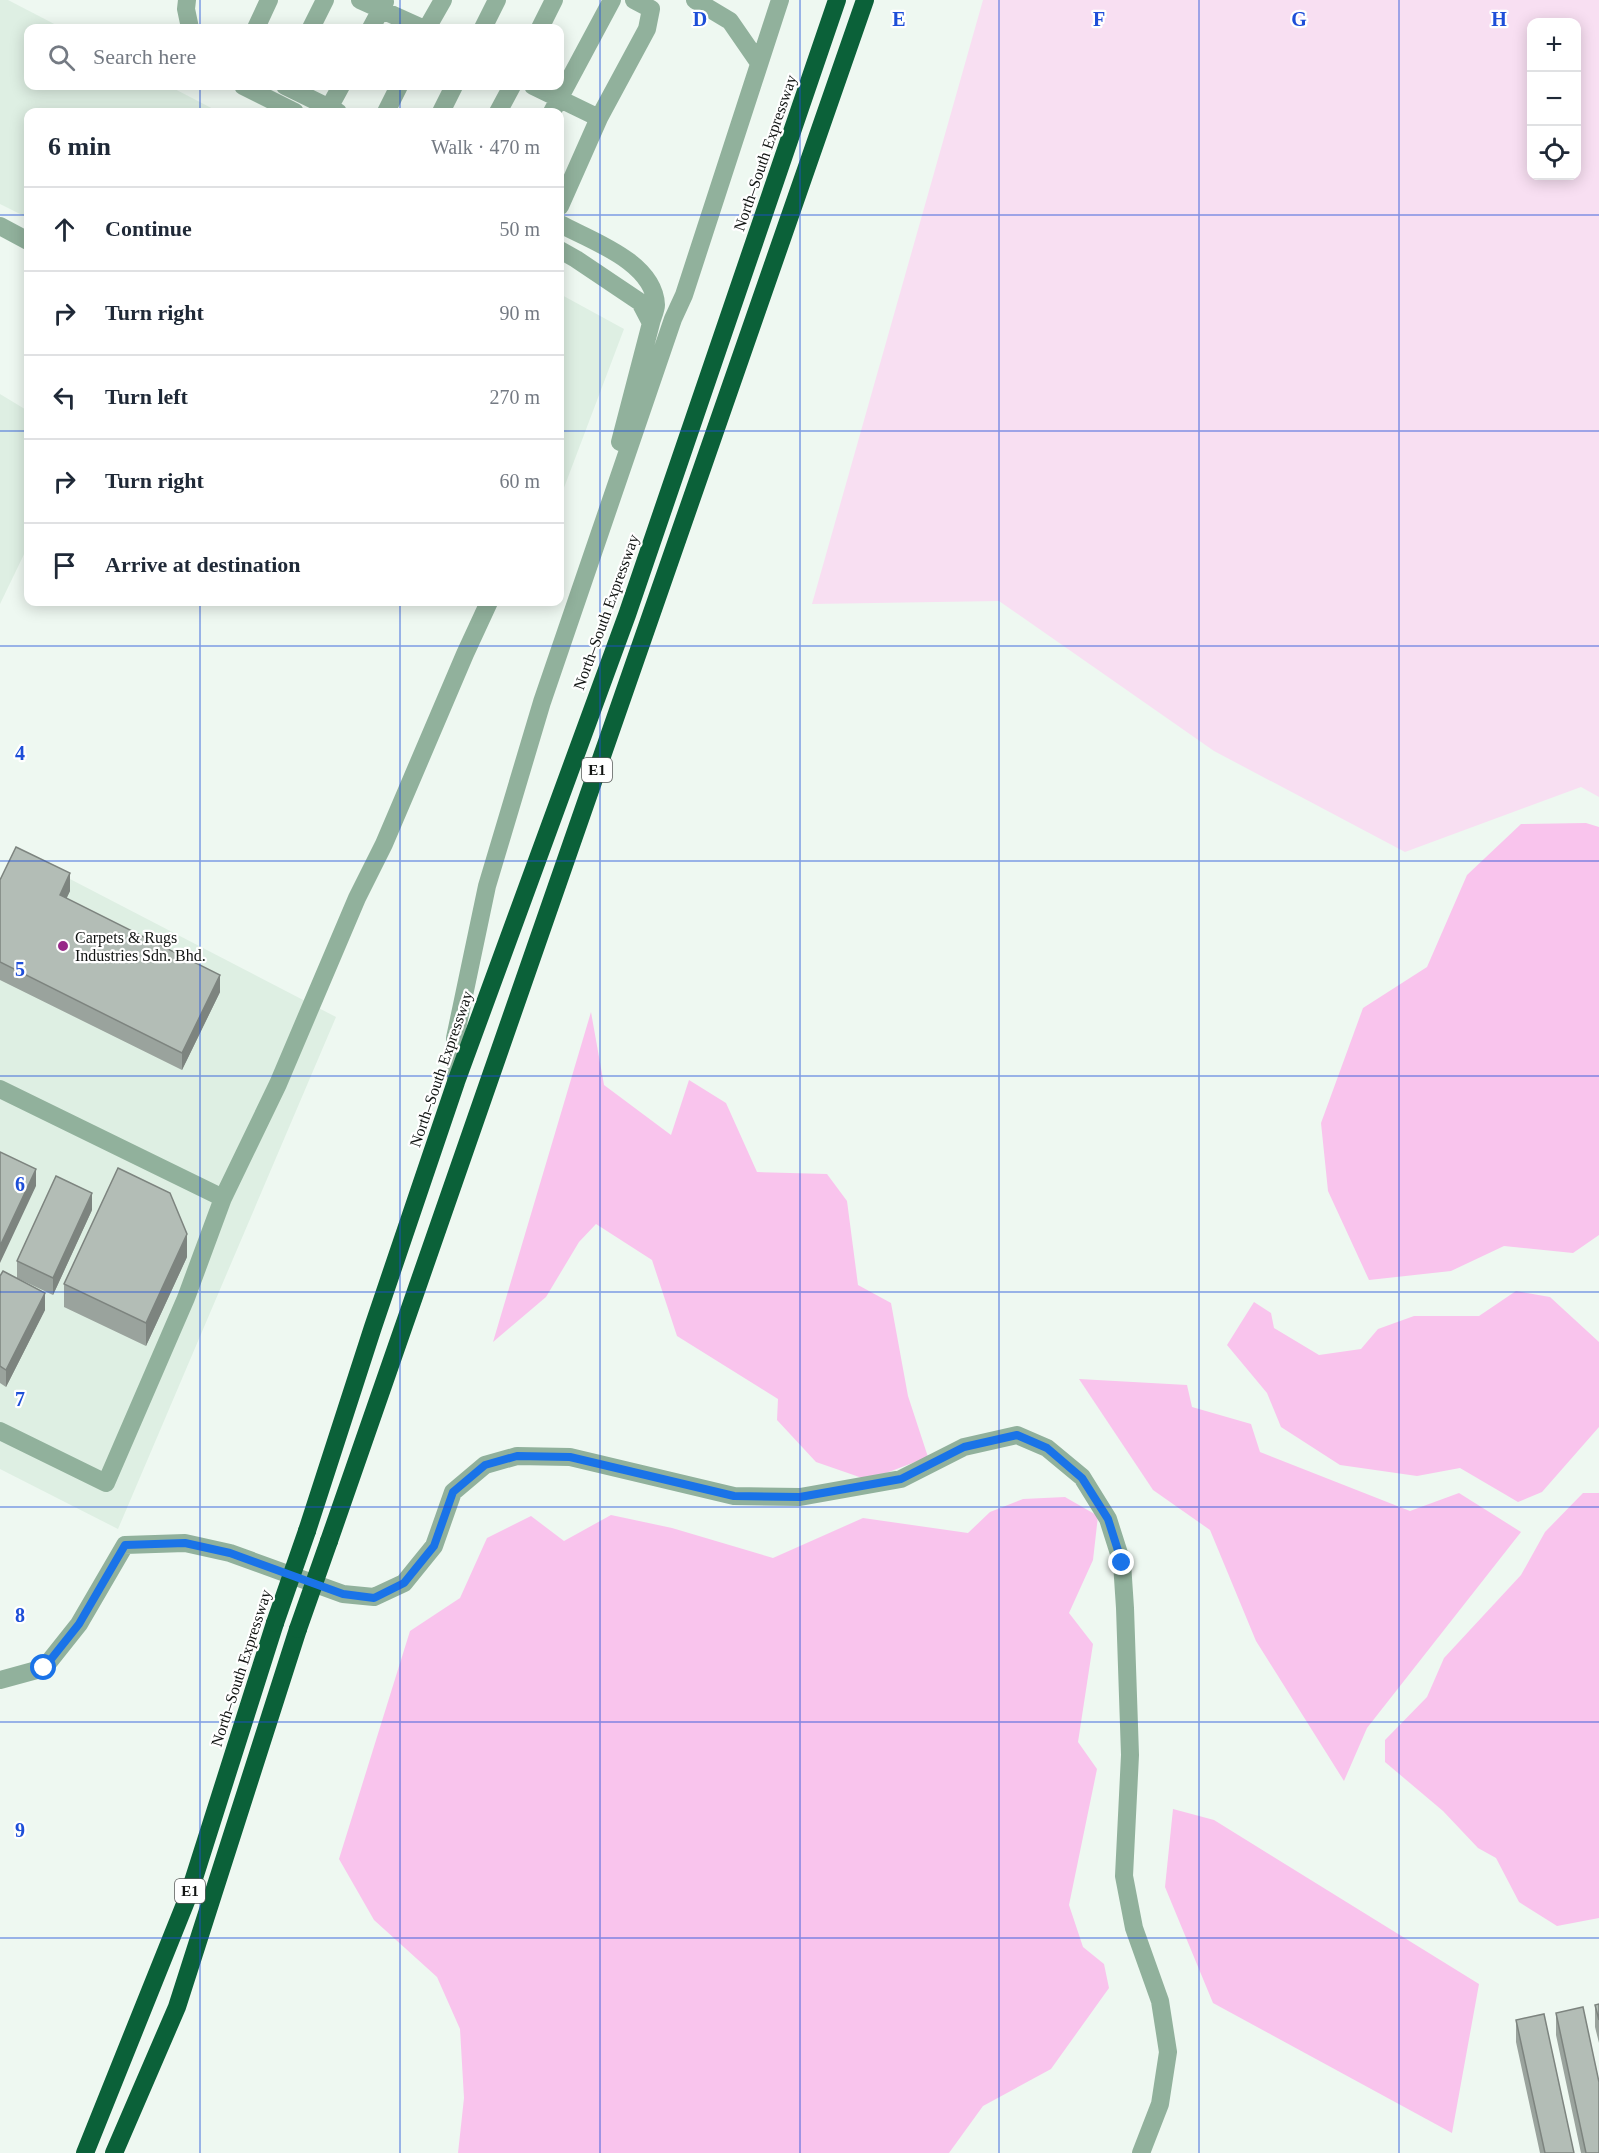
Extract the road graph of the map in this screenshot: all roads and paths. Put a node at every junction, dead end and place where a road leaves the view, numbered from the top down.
1 (187, 0) edge
2 (269, 0) edge
3 (325, 0) edge
4 (360, 0) edge
5 (443, 0) edge
6 (497, 0) edge
7 (554, 0) edge
8 (612, 0) edge
9 (634, 0) edge
10 (695, 0) edge
11 (780, 0) edge
12 (837, 0) edge
13 (865, 0) edge
14 (383, 5) edge
15 (189, 24) edge
16 (257, 24) edge
17 (313, 24) edge
18 (373, 24) edge
19 (415, 24) edge
20 (430, 24) edge
21 (485, 24) edge
22 (542, 24) edge
23 (759, 63) junction
24 (251, 90) edge
25 (293, 90) edge
26 (340, 90) edge
27 (397, 90) edge
28 (452, 90) edge
29 (510, 90) edge
30 (538, 90) edge
31 (556, 105) edge
32 (287, 108) edge
33 (330, 108) edge
34 (335, 108) edge
35 (388, 108) edge
36 (443, 108) edge
37 (500, 108) edge
38 (599, 118) junction
39 (564, 197) edge
40 (0, 226) edge
41 (564, 226) edge
42 (24, 239) edge
43 (564, 252) edge
44 (651, 323) junction
45 (586, 575) junction
46 (487, 606) edge
47 (456, 1082) junction
48 (0, 1089) edge
49 (223, 1198) junction
50 (0, 1431) edge
51 (0, 1680) edge
52 (85, 2153) edge
53 (114, 2153) edge
54 (1141, 2153) edge

1 - 15 street
2 - 16 street
3 - 17 street
4 - 14 street
5 - 20 street
6 - 21 street
7 - 22 street
8 - 31 street
9 - 38 street
10 - 23 street
11 - 23 street
12 - 47 highway, North–South Expressway / E1
13 - 53 highway, E1, bridge
14 - 18 street
14 - 19 street
23 - 45 street
24 - 32 street
25 - 33 street
26 - 34 street
27 - 35 street
28 - 36 street
29 - 37 street
30 - 31 street
31 - 38 street
38 - 39 street
40 - 42 street
41 - 44 street
43 - 44 street
44 - 45 street
45 - 47 street
46 - 49 street
47 - 52 highway, North–South Expressway / E1, bridge
48 - 49 street
49 - 50 street
51 - 54 street

